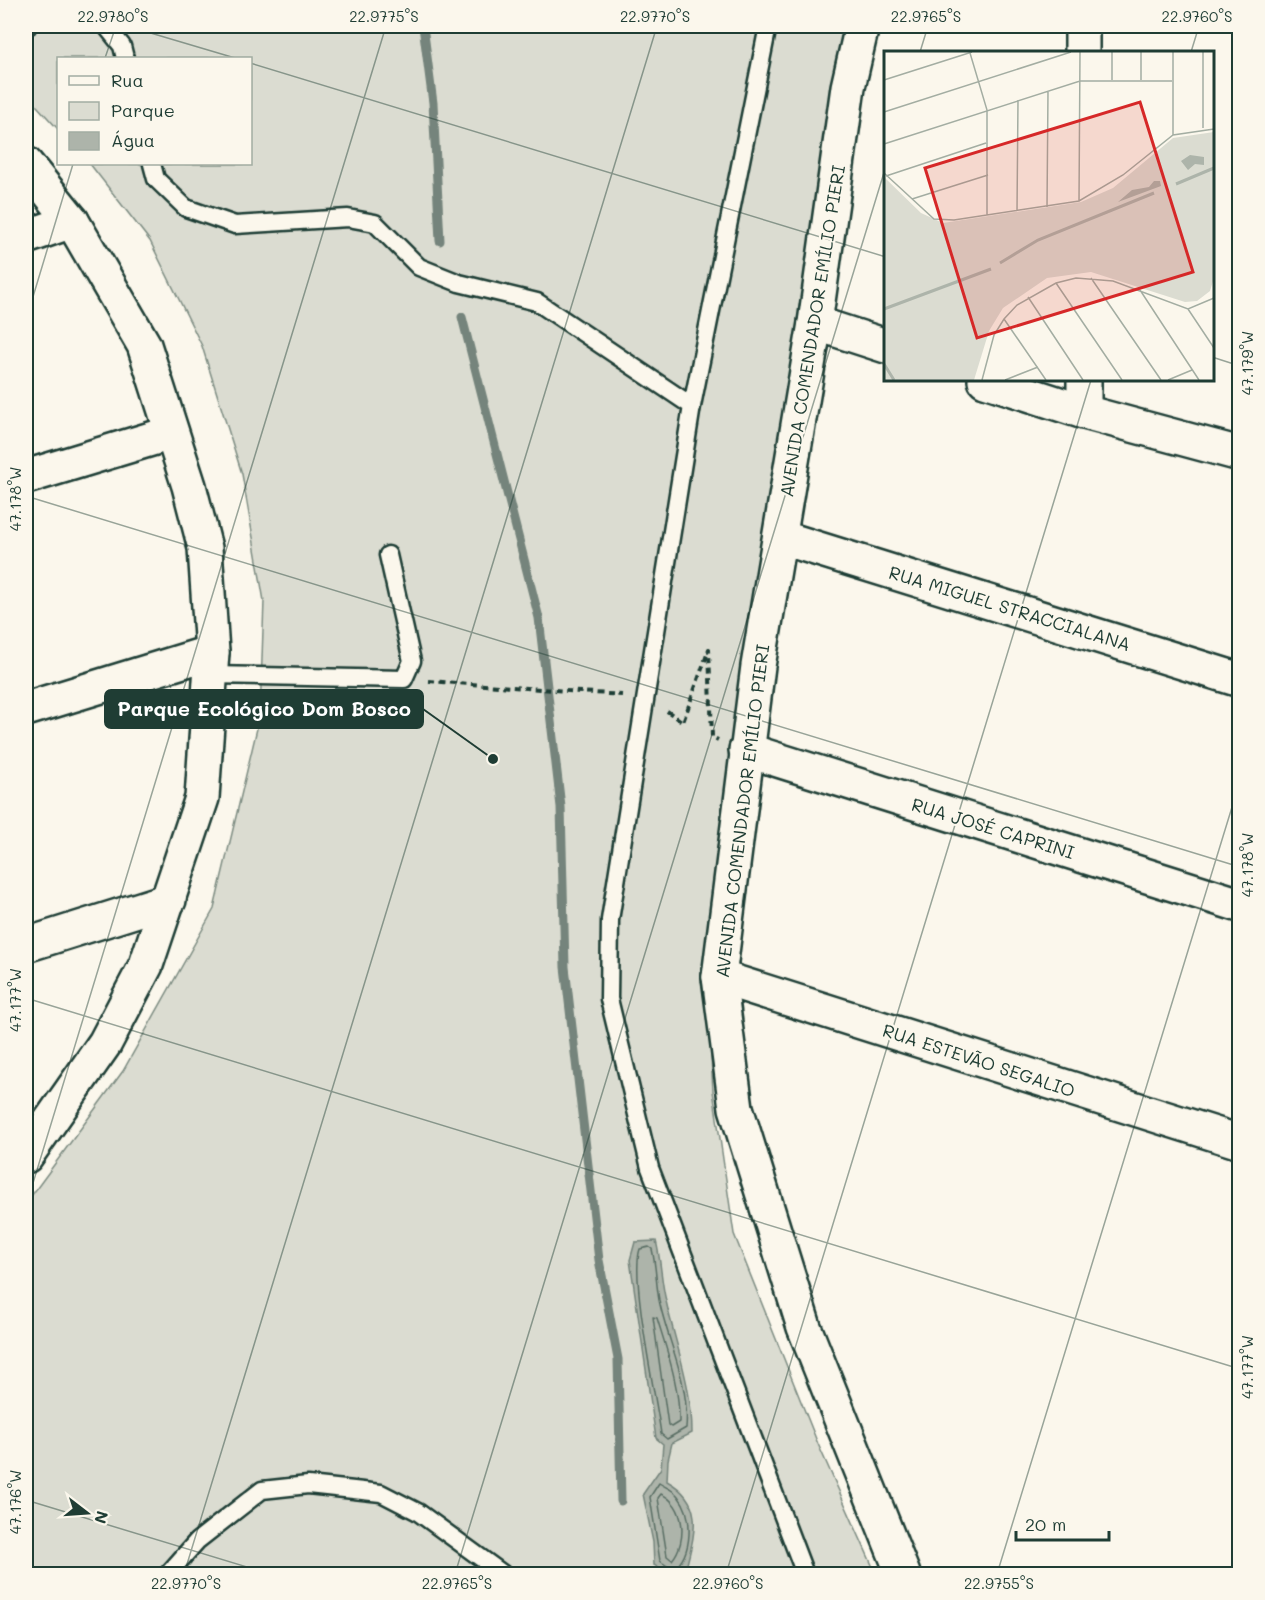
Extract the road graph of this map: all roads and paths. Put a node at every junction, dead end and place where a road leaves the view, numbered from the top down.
1 (106, 26) edge
2 (768, 26) edge
3 (862, 26) edge
4 (1082, 26) edge
5 (1082, 51) edge
6 (125, 57) edge
7 (26, 164) edge
8 (152, 165) edge
9 (72, 221) junction
10 (26, 237) edge
11 (815, 323) junction
12 (884, 346) edge
13 (988, 381) edge
14 (1084, 381) edge
15 (692, 406) junction
16 (1084, 412) junction
17 (171, 433) junction
18 (1239, 454) edge
19 (26, 477) edge
20 (780, 537) junction
21 (388, 555) dead end
22 (211, 663) junction
23 (404, 679) junction
24 (1239, 680) edge
25 (646, 696) junction
26 (26, 709) edge
27 (746, 750) junction
28 (169, 900) junction
29 (1239, 905) edge
30 (26, 945) edge
31 (719, 977) junction
32 (1239, 1142) edge
33 (26, 1156) edge
34 (168, 1575) edge
35 (503, 1575) edge
36 (805, 1575) edge
37 (903, 1575) edge

1 - 6 lane
2 - 15 lane
3 - 11 street, AVENIDA COMENDADOR EMÍLIO PIERI
4 - 5 street
7 - 9 street
8 - 15 lane
9 - 10 street
9 - 17 street
11 - 12 street
11 - 20 street, AVENIDA COMENDADOR EMÍLIO PIERI
13 - 16 street
14 - 16 street
15 - 25 lane
16 - 18 street
17 - 19 street
17 - 22 street
20 - 24 street, RUA MIGUEL STRACCIALANA
20 - 27 street, AVENIDA COMENDADOR EMÍLIO PIERI
21 - 23 lane
22 - 23 lane
22 - 26 street
22 - 28 street
23 - 25 path
25 - 27 path
25 - 36 lane
27 - 29 street, RUA JOSÉ CAPRINI
27 - 31 street, AVENIDA COMENDADOR EMÍLIO PIERI
28 - 30 street
28 - 33 street
31 - 32 street, RUA ESTEVÃO SEGALIO
31 - 37 street, AVENIDA COMENDADOR EMÍLIO PIERI
34 - 35 lane

